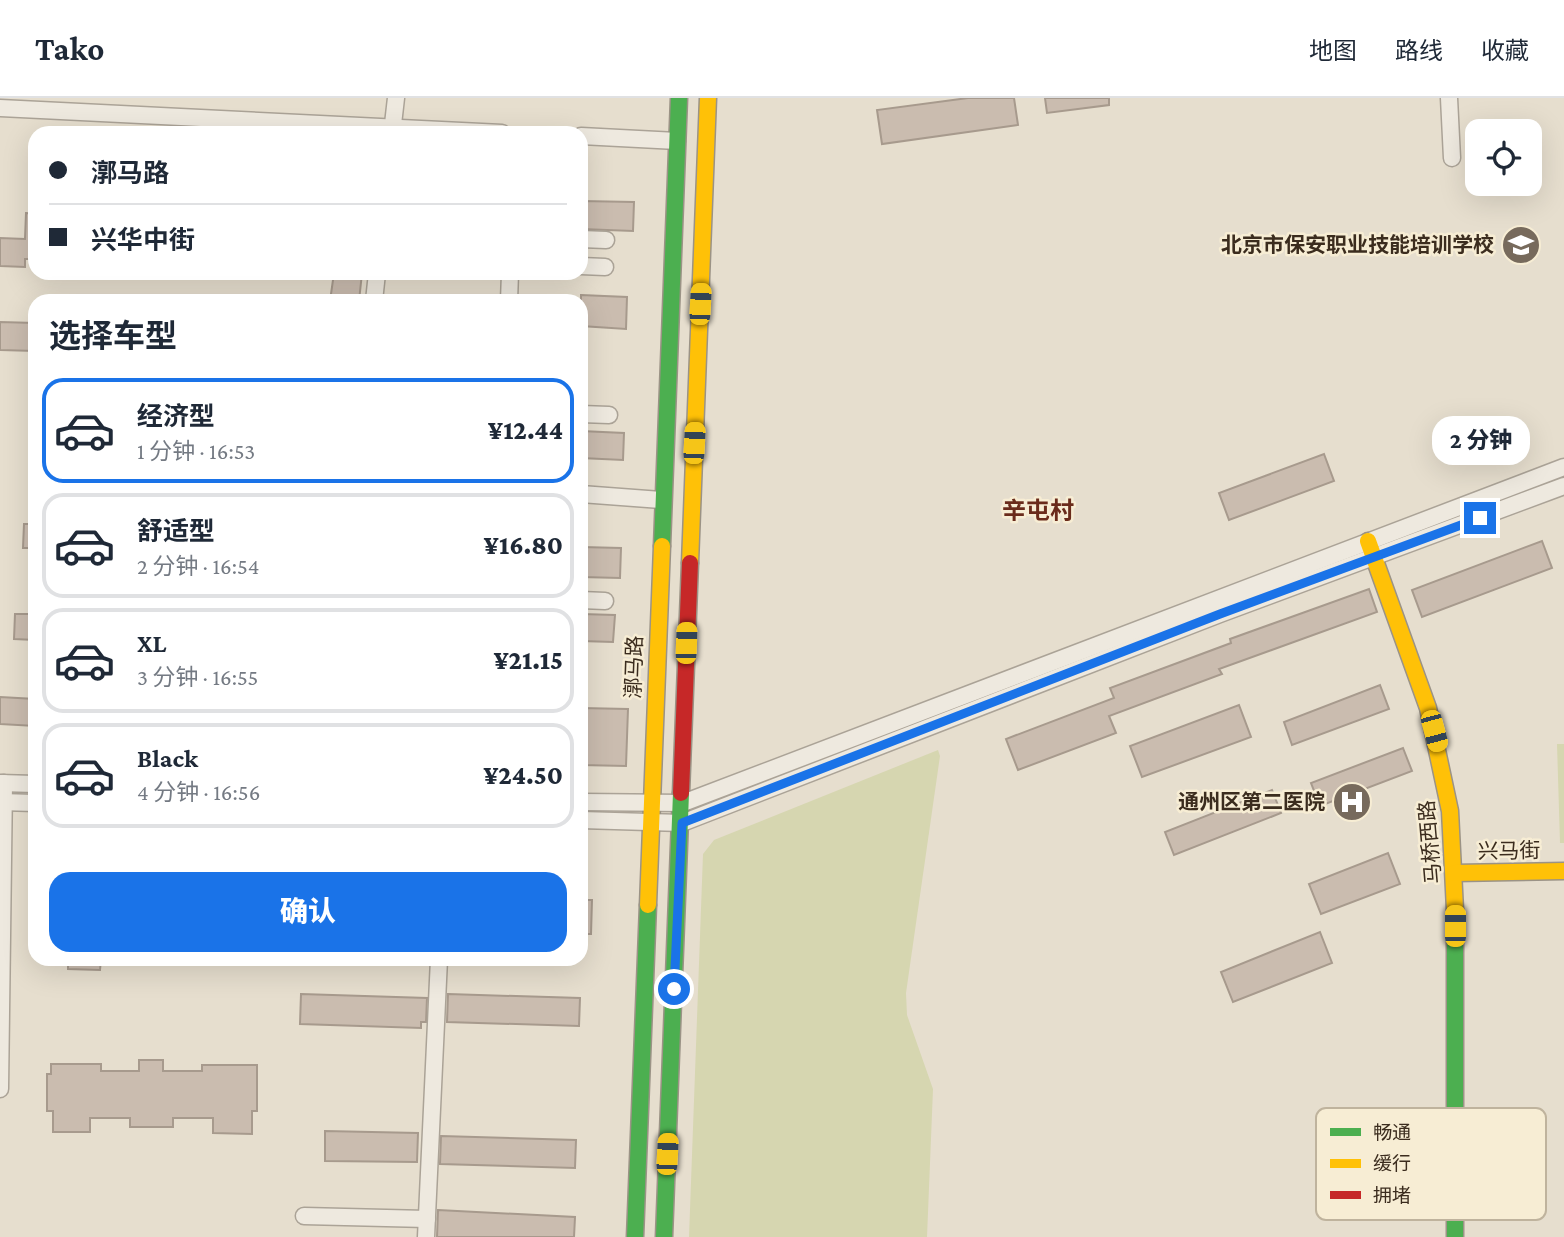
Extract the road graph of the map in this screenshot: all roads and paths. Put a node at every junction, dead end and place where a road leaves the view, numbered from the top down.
1 (396, 98) edge
2 (679, 98) edge
3 (708, 98) edge
4 (1449, 98) edge
5 (0, 108) edge
6 (307, 126) edge
7 (393, 126) edge
8 (588, 136) edge
9 (677, 141) junction
10 (1452, 158) dead end
11 (588, 239) edge
12 (606, 240) dead end
13 (588, 266) edge
14 (605, 267) dead end
15 (588, 414) edge
16 (609, 415) dead end
17 (1564, 467) edge
18 (1564, 486) edge
19 (588, 495) edge
20 (661, 500) junction
21 (1371, 549) junction
22 (588, 600) edge
23 (605, 601) dead end
24 (2, 783) edge
25 (28, 784) edge
26 (2, 802) edge
27 (588, 802) edge
28 (28, 803) edge
29 (682, 803) junction
30 (650, 804) junction
31 (588, 820) edge
32 (649, 823) junction
33 (682, 823) junction
34 (1564, 871) edge
35 (1455, 873) junction
36 (439, 966) edge
37 (0, 1090) edge
38 (1455, 1108) edge
39 (304, 1216) dead end
40 (427, 1219) junction
41 (426, 1237) edge
42 (635, 1237) edge
43 (664, 1237) edge

1 - 7 street
2 - 9 main road, 漷马路
3 - 29 main road
4 - 10 street
5 - 6 street
8 - 9 street
9 - 20 main road, 漷马路
11 - 12 street
13 - 14 street
15 - 16 street
17 - 21 street
18 - 21 street
19 - 20 street
20 - 30 main road, 漷马路
21 - 29 street
21 - 33 street
21 - 35 main road, 马桥西路
22 - 23 street
24 - 25 street
24 - 26 street
26 - 28 street
26 - 37 street
27 - 30 street
29 - 30 street
29 - 33 main road
30 - 32 main road, 漷马路
31 - 32 street
32 - 33 street
32 - 42 main road, 漷马路
33 - 43 main road
34 - 35 main road, 兴马街
35 - 38 main road, 马桥西路
36 - 40 street
39 - 40 street
40 - 41 street

